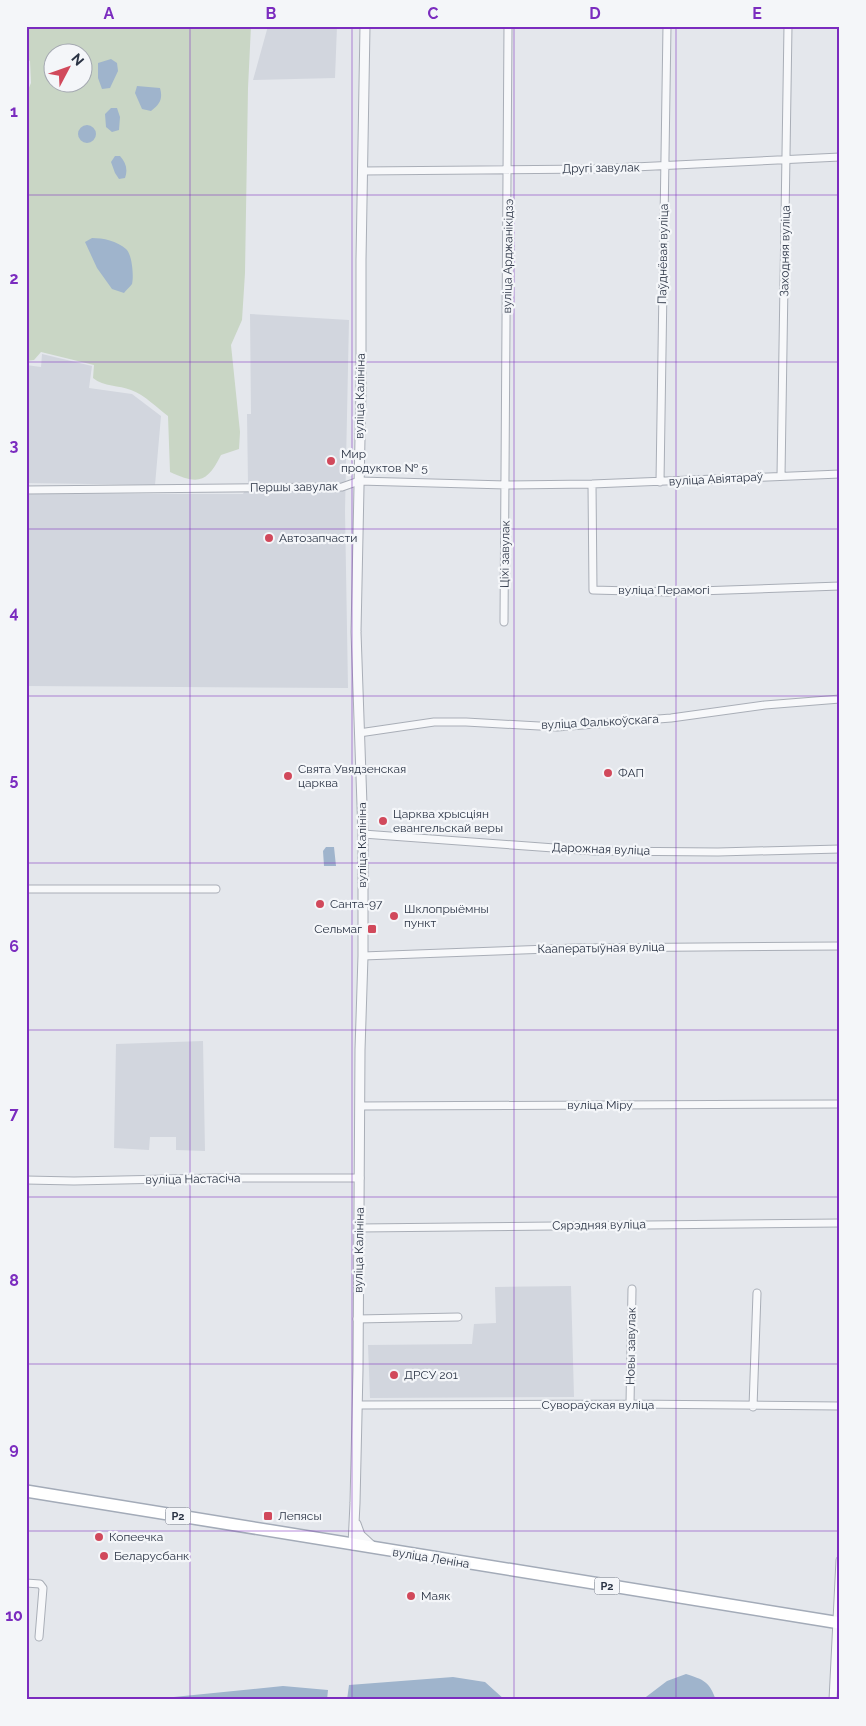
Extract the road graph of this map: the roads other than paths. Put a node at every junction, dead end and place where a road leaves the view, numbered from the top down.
1 (365, 26) edge
2 (508, 26) edge
3 (667, 26) edge
4 (788, 26) edge
5 (840, 157) edge
6 (786, 160) junction
7 (664, 166) junction
8 (508, 169) junction
9 (362, 170) junction
10 (840, 474) edge
11 (781, 476) junction
12 (359, 481) junction
13 (660, 482) junction
14 (592, 484) junction
15 (506, 485) junction
16 (26, 490) edge
17 (840, 586) edge
18 (504, 622) dead end
19 (840, 699) edge
20 (359, 733) junction
21 (363, 834) junction
22 (840, 849) edge
23 (26, 889) edge
24 (216, 890) dead end
25 (840, 946) edge
26 (362, 956) junction
27 (840, 1104) edge
28 (360, 1106) junction
29 (360, 1178) junction
30 (26, 1180) edge
31 (840, 1223) edge
32 (359, 1228) junction
33 (632, 1289) dead end
34 (757, 1293) dead end
35 (458, 1318) dead end
36 (357, 1319) junction
37 (630, 1404) junction
38 (357, 1405) junction
39 (840, 1406) edge
40 (752, 1407) junction
41 (26, 1491) edge
42 (355, 1517) junction
43 (330, 1541) junction
44 (353, 1545) junction
45 (378, 1549) junction
46 (840, 1560) edge
47 (26, 1583) edge
48 (839, 1593) edge
49 (838, 1623) edge
50 (39, 1637) dead end
51 (836, 1699) edge

1 - 9 street, вуліца Калініна
2 - 8 street, вуліца Арджанікідзэ
3 - 7 street, Паўднёвая вуліца
4 - 6 street, Заходняя вуліца
5 - 6 street, Другі завулак
6 - 7 street, Другі завулак
6 - 11 street, Заходняя вуліца
7 - 8 street, Другі завулак
7 - 13 street, Паўднёвая вуліца
8 - 9 street, Другі завулак
8 - 15 street, вуліца Арджанікідзэ
9 - 12 street, вуліца Калініна
10 - 11 street, вуліца Авіятараў
11 - 13 street, вуліца Авіятараў
12 - 15 street, Першы завулак
12 - 16 street, Першы завулак
12 - 20 street, вуліца Калініна
13 - 14 street, вуліца Авіятараў
14 - 15 street, Першы завулак
14 - 17 street, вуліца Перамогі
15 - 18 street, Ціхі завулак
19 - 20 street, вуліца Фалькоўскага
20 - 21 street, вуліца Калініна
21 - 22 street, Дарожная вуліца
21 - 26 street, вуліца Калініна
23 - 24 street
25 - 26 street, Кааператыўная вуліца
26 - 28 street, вуліца Калініна
27 - 28 street, вуліца Міру
28 - 29 street, вуліца Калініна
29 - 30 street, вуліца Настасіча
29 - 32 street, вуліца Калініна
31 - 32 street, Сярэдняя вуліца
32 - 36 street, вуліца Калініна
33 - 37 street, Новы завулак
34 - 40 street
35 - 36 street
36 - 38 street, вуліца Калініна
37 - 38 street, Сувораўская вуліца
37 - 40 street, Сувораўская вуліца
38 - 42 street, вуліца Калініна
39 - 40 street, Сувораўская вуліца
41 - 43 main road, вуліца Леніна / Р2
42 - 43 street
42 - 44 street, вуліца Калініна
42 - 45 street
43 - 44 main road, вуліца Леніна / Р2
44 - 45 main road, вуліца Леніна / Р2
45 - 49 main road, вуліца Леніна / Р2
46 - 48 street
47 - 50 street
48 - 49 street
49 - 51 street

